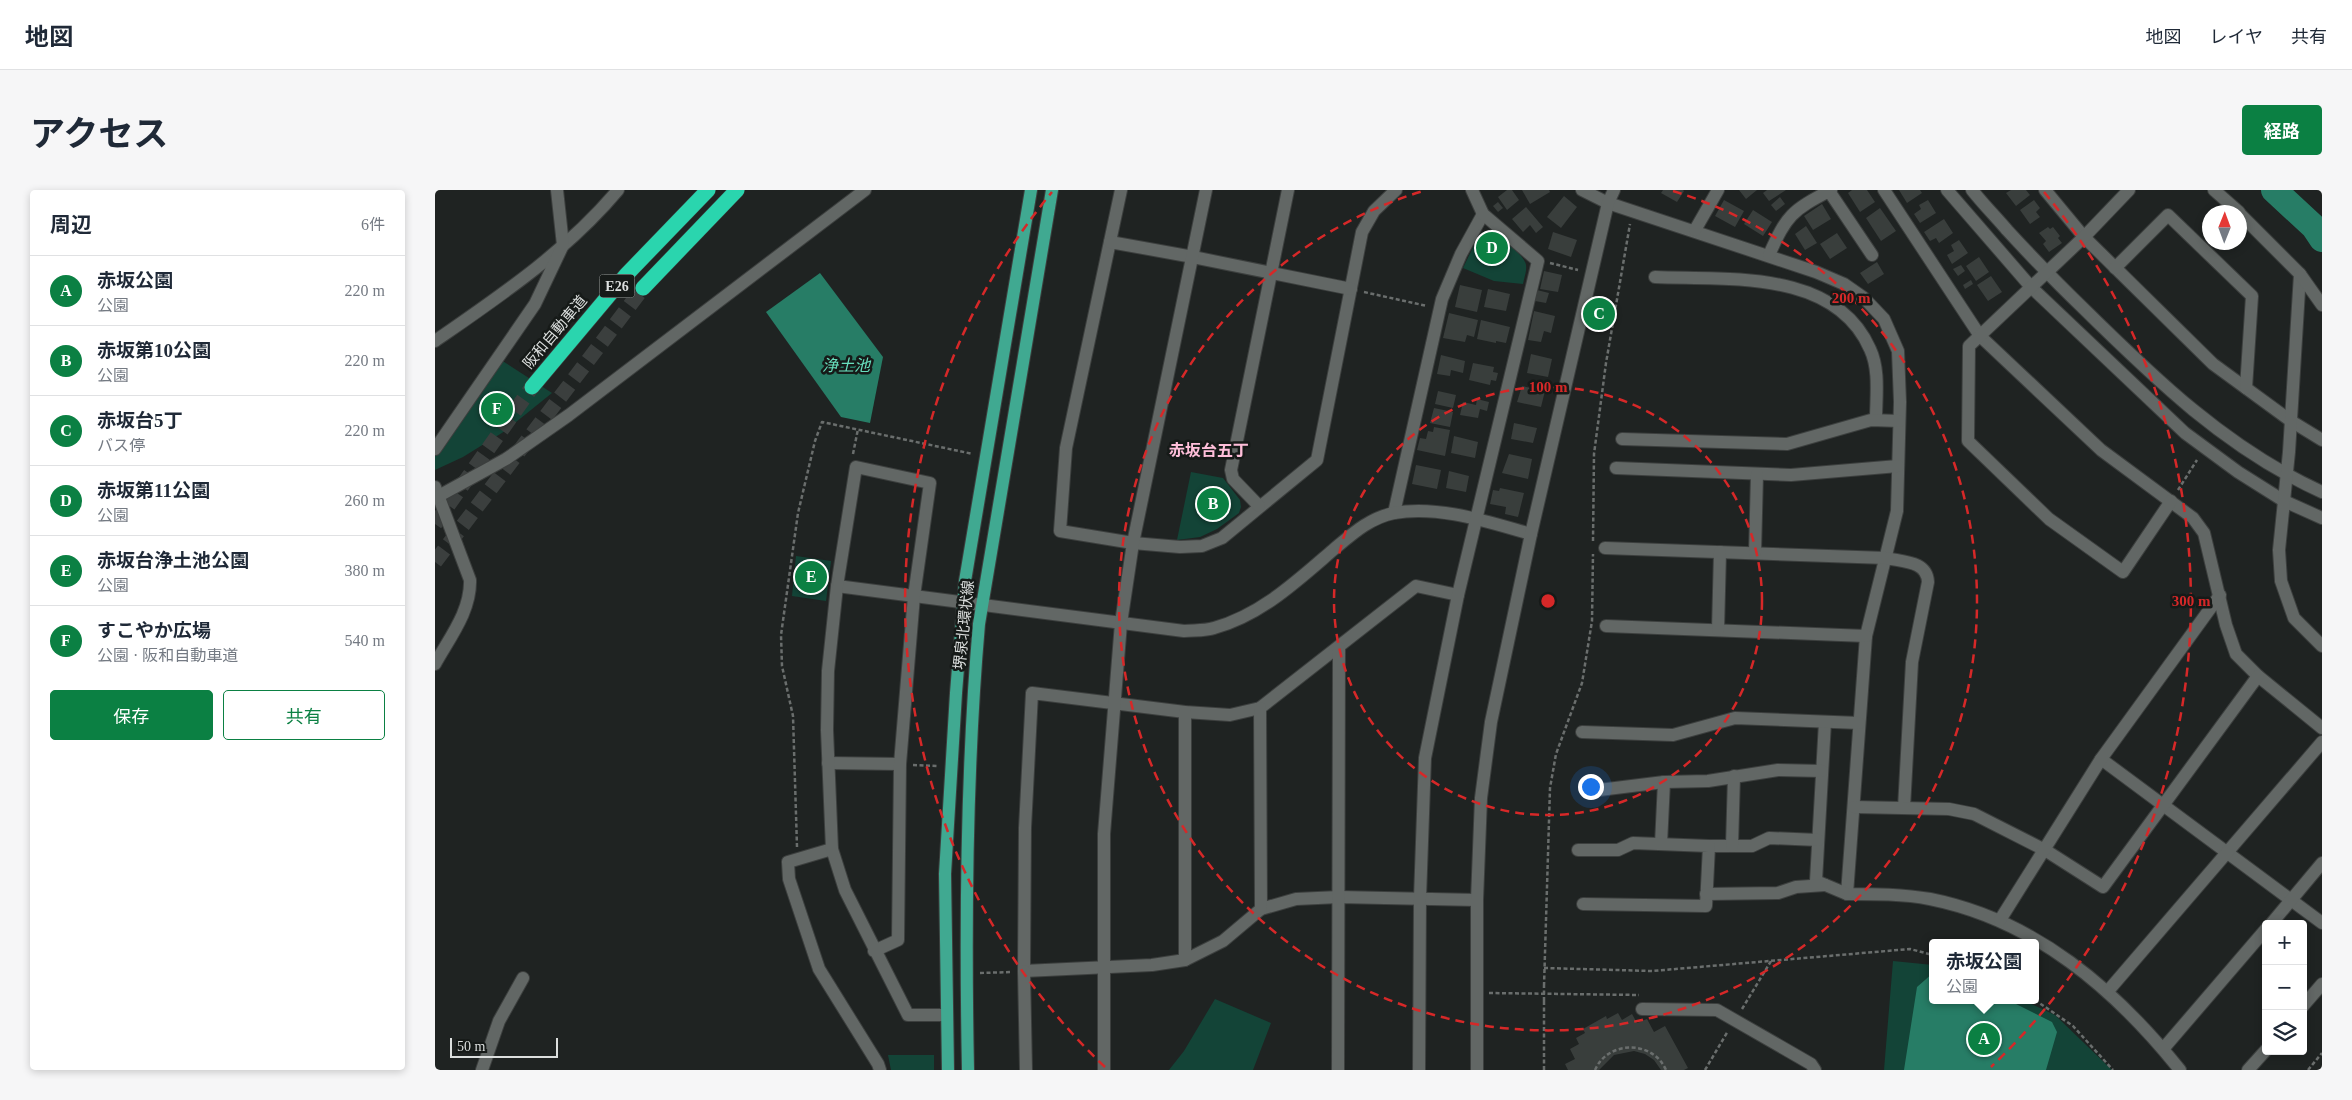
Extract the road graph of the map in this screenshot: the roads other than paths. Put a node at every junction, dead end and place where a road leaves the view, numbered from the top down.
1 (557, 190) edge
2 (619, 190) edge
3 (708, 190) edge
4 (737, 190) edge
5 (1031, 190) edge
6 (1052, 190) edge
7 (1121, 190) edge
8 (1206, 190) edge
9 (1288, 190) edge
10 (1396, 190) edge
11 (1473, 190) edge
12 (1582, 190) edge
13 (1614, 190) edge
14 (1718, 190) edge
15 (1830, 190) edge
16 (1884, 190) edge
17 (1947, 190) edge
18 (1972, 190) edge
19 (2045, 190) edge
20 (2129, 190) edge
21 (2214, 190) edge
22 (862, 191) edge
23 (1608, 203) junction
24 (2230, 205) edge
25 (1483, 214) junction
26 (2247, 221) edge
27 (1695, 230) junction
28 (2085, 237) junction
29 (1110, 242) junction
30 (563, 245) junction
31 (1769, 255) junction
32 (1872, 255) dead end
33 (1193, 257) junction
34 (2115, 268) junction
35 (1272, 273) junction
36 (2047, 273) junction
37 (2300, 274) junction
38 (1655, 277) dead end
39 (2031, 287) junction
40 (643, 288) tunnel mouth
41 (1351, 290) junction
42 (2322, 305) edge
43 (1980, 336) junction
44 (435, 341) edge
45 (532, 387) tunnel mouth
46 (2246, 388) junction
47 (1876, 420) junction
48 (1899, 421) junction
49 (2291, 421) junction
50 (1621, 439) dead end
51 (2322, 440) edge
52 (435, 449) edge
53 (1898, 466) junction
54 (1616, 468) dead end
55 (1757, 474) junction
56 (2287, 476) junction
57 (2322, 492) edge
58 (436, 494) edge
59 (2171, 501) junction
60 (2283, 501) junction
61 (1259, 506) junction
62 (1394, 513) junction
63 (2322, 518) edge
64 (1477, 519) junction
65 (1531, 534) junction
66 (1133, 543) junction
67 (1599, 550) road end
68 (1720, 552) junction
69 (1755, 553) junction
70 (1886, 558) junction
71 (837, 586) junction
72 (1458, 595) junction
73 (2220, 595) junction
74 (914, 596) junction
75 (963, 603) junction
76 (981, 605) junction
77 (1121, 623) junction
78 (1607, 626) dead end
79 (1718, 630) junction
80 (1865, 636) junction
81 (2322, 646) edge
82 (1339, 648) junction
83 (435, 664) edge
84 (2258, 676) junction
85 (1114, 703) junction
86 (1260, 708) junction
87 (1185, 712) junction
88 (1825, 722) junction
89 (1859, 724) junction
90 (2322, 728) edge
91 (1582, 732) dead end
92 (2322, 742) edge
93 (2101, 759) junction
94 (828, 763) junction
95 (900, 764) junction
96 (1822, 771) junction
97 (1734, 776) junction
98 (1664, 782) junction
99 (1591, 791) dead end
100 (2163, 803) junction
101 (1854, 807) junction
102 (1904, 808) junction
103 (1818, 840) junction
104 (1661, 844) junction
105 (1709, 846) junction
106 (1732, 846) junction
107 (833, 849) junction
108 (1578, 850) dead end
109 (2045, 850) junction
110 (2227, 852) junction
111 (2322, 863) edge
112 (1826, 885) junction
113 (1706, 894) junction
114 (1847, 894) junction
115 (1339, 897) junction
116 (1420, 898) junction
117 (1477, 900) junction
118 (2290, 901) junction
119 (1583, 904) dead end
120 (1261, 909) junction
121 (2000, 920) junction
122 (2274, 920) edge
123 (2322, 923) edge
124 (2262, 935) edge
125 (2035, 939) edge
126 (2039, 941) edge
127 (874, 951) junction
128 (1185, 960) junction
129 (1104, 968) junction
130 (1024, 971) junction
131 (523, 978) dead end
132 (2322, 984) edge
133 (2108, 991) junction
134 (2307, 1001) edge
135 (1641, 1009) dead end
136 (947, 1015) junction
137 (2163, 1050) junction
138 (2262, 1054) edge
139 (482, 1070) edge
140 (880, 1070) edge
141 (948, 1070) edge
142 (968, 1070) edge
143 (1026, 1070) edge
144 (1104, 1070) edge
145 (1338, 1070) edge
146 (1419, 1070) edge
147 (1477, 1070) edge
148 (1815, 1070) edge
149 (2180, 1070) edge
150 (2248, 1070) edge

1 - 30 street
2 - 30 street
3 - 45 highway, 阪和自動車道 / E26
4 - 40 highway, E26
5 - 75 main road, 堺泉北環状線
6 - 76 main road, 堺泉北環状線
7 - 29 street
8 - 33 street
9 - 35 street
10 - 41 street
11 - 25 street
12 - 23 street
13 - 23 street
14 - 27 street
15 - 31 street
15 - 32 street
16 - 43 street
17 - 39 street
18 - 36 street
19 - 28 street
20 - 28 street
21 - 24 street
22 - 58 street
23 - 27 street
23 - 65 street
25 - 62 street
25 - 64 street
26 - 37 street
27 - 31 street
28 - 34 street
28 - 36 street
29 - 33 street
29 - 66 street
30 - 44 street
30 - 52 street
31 - 48 street
33 - 35 street
33 - 66 street
34 - 46 street
34 - 46 street
35 - 41 street
35 - 61 street
36 - 39 street
36 - 56 street
37 - 42 street
37 - 49 street
38 - 47 street
39 - 43 street
39 - 60 street
41 - 61 street
43 - 59 street
43 - 59 street
46 - 49 street
47 - 48 street
47 - 50 street
48 - 53 street
49 - 51 street
49 - 56 street
53 - 55 street
53 - 70 street
54 - 55 street
55 - 69 street
56 - 57 street
56 - 60 street
58 - 83 street
59 - 73 street
60 - 63 street
60 - 81 street
61 - 66 street
62 - 64 street
62 - 77 street
64 - 65 street
64 - 72 street
65 - 117 street
66 - 77 street
67 - 68 street
68 - 69 street
68 - 79 street
69 - 70 street
70 - 80 street
70 - 102 street
71 - 74 street
71 - 74 street
71 - 94 street
72 - 82 street
72 - 116 street
73 - 84 street
73 - 93 street
74 - 75 street
74 - 95 street
75 - 76 street
75 - 136 main road, 堺泉北環状線
76 - 77 street
76 - 142 main road, 堺泉北環状線
77 - 85 street
78 - 79 street
79 - 80 street
80 - 89 street
82 - 86 street
82 - 115 street
84 - 90 street
84 - 100 street
85 - 87 street
85 - 129 street
85 - 130 street
86 - 87 street
86 - 120 street
87 - 128 street
88 - 89 street
88 - 91 street
88 - 96 street
89 - 101 street
92 - 110 street
93 - 100 street
93 - 109 street
94 - 95 street
94 - 107 street
95 - 127 street
96 - 97 street
96 - 103 street
97 - 98 street
97 - 106 street
98 - 99 street
98 - 104 street
100 - 109 street
100 - 110 street
101 - 102 street
101 - 114 street
102 - 109 street
103 - 106 street
103 - 112 street
104 - 105 street
104 - 108 street
105 - 106 street
105 - 113 street
107 - 127 street
107 - 140 street
109 - 121 street
110 - 118 street
110 - 133 street
111 - 118 street
112 - 113 street
112 - 114 street
113 - 119 street
114 - 121 street
115 - 116 street
115 - 120 street
115 - 145 street
116 - 117 street
116 - 146 street
117 - 147 street
118 - 122 street
118 - 123 street
120 - 128 street
121 - 125 street
124 - 137 street
126 - 133 street
127 - 136 street
128 - 129 street
129 - 130 street
129 - 144 street
130 - 143 street
131 - 139 street
132 - 134 street
133 - 137 street
135 - 148 street
136 - 141 main road, 堺泉北環状線
137 - 149 street
138 - 150 street

